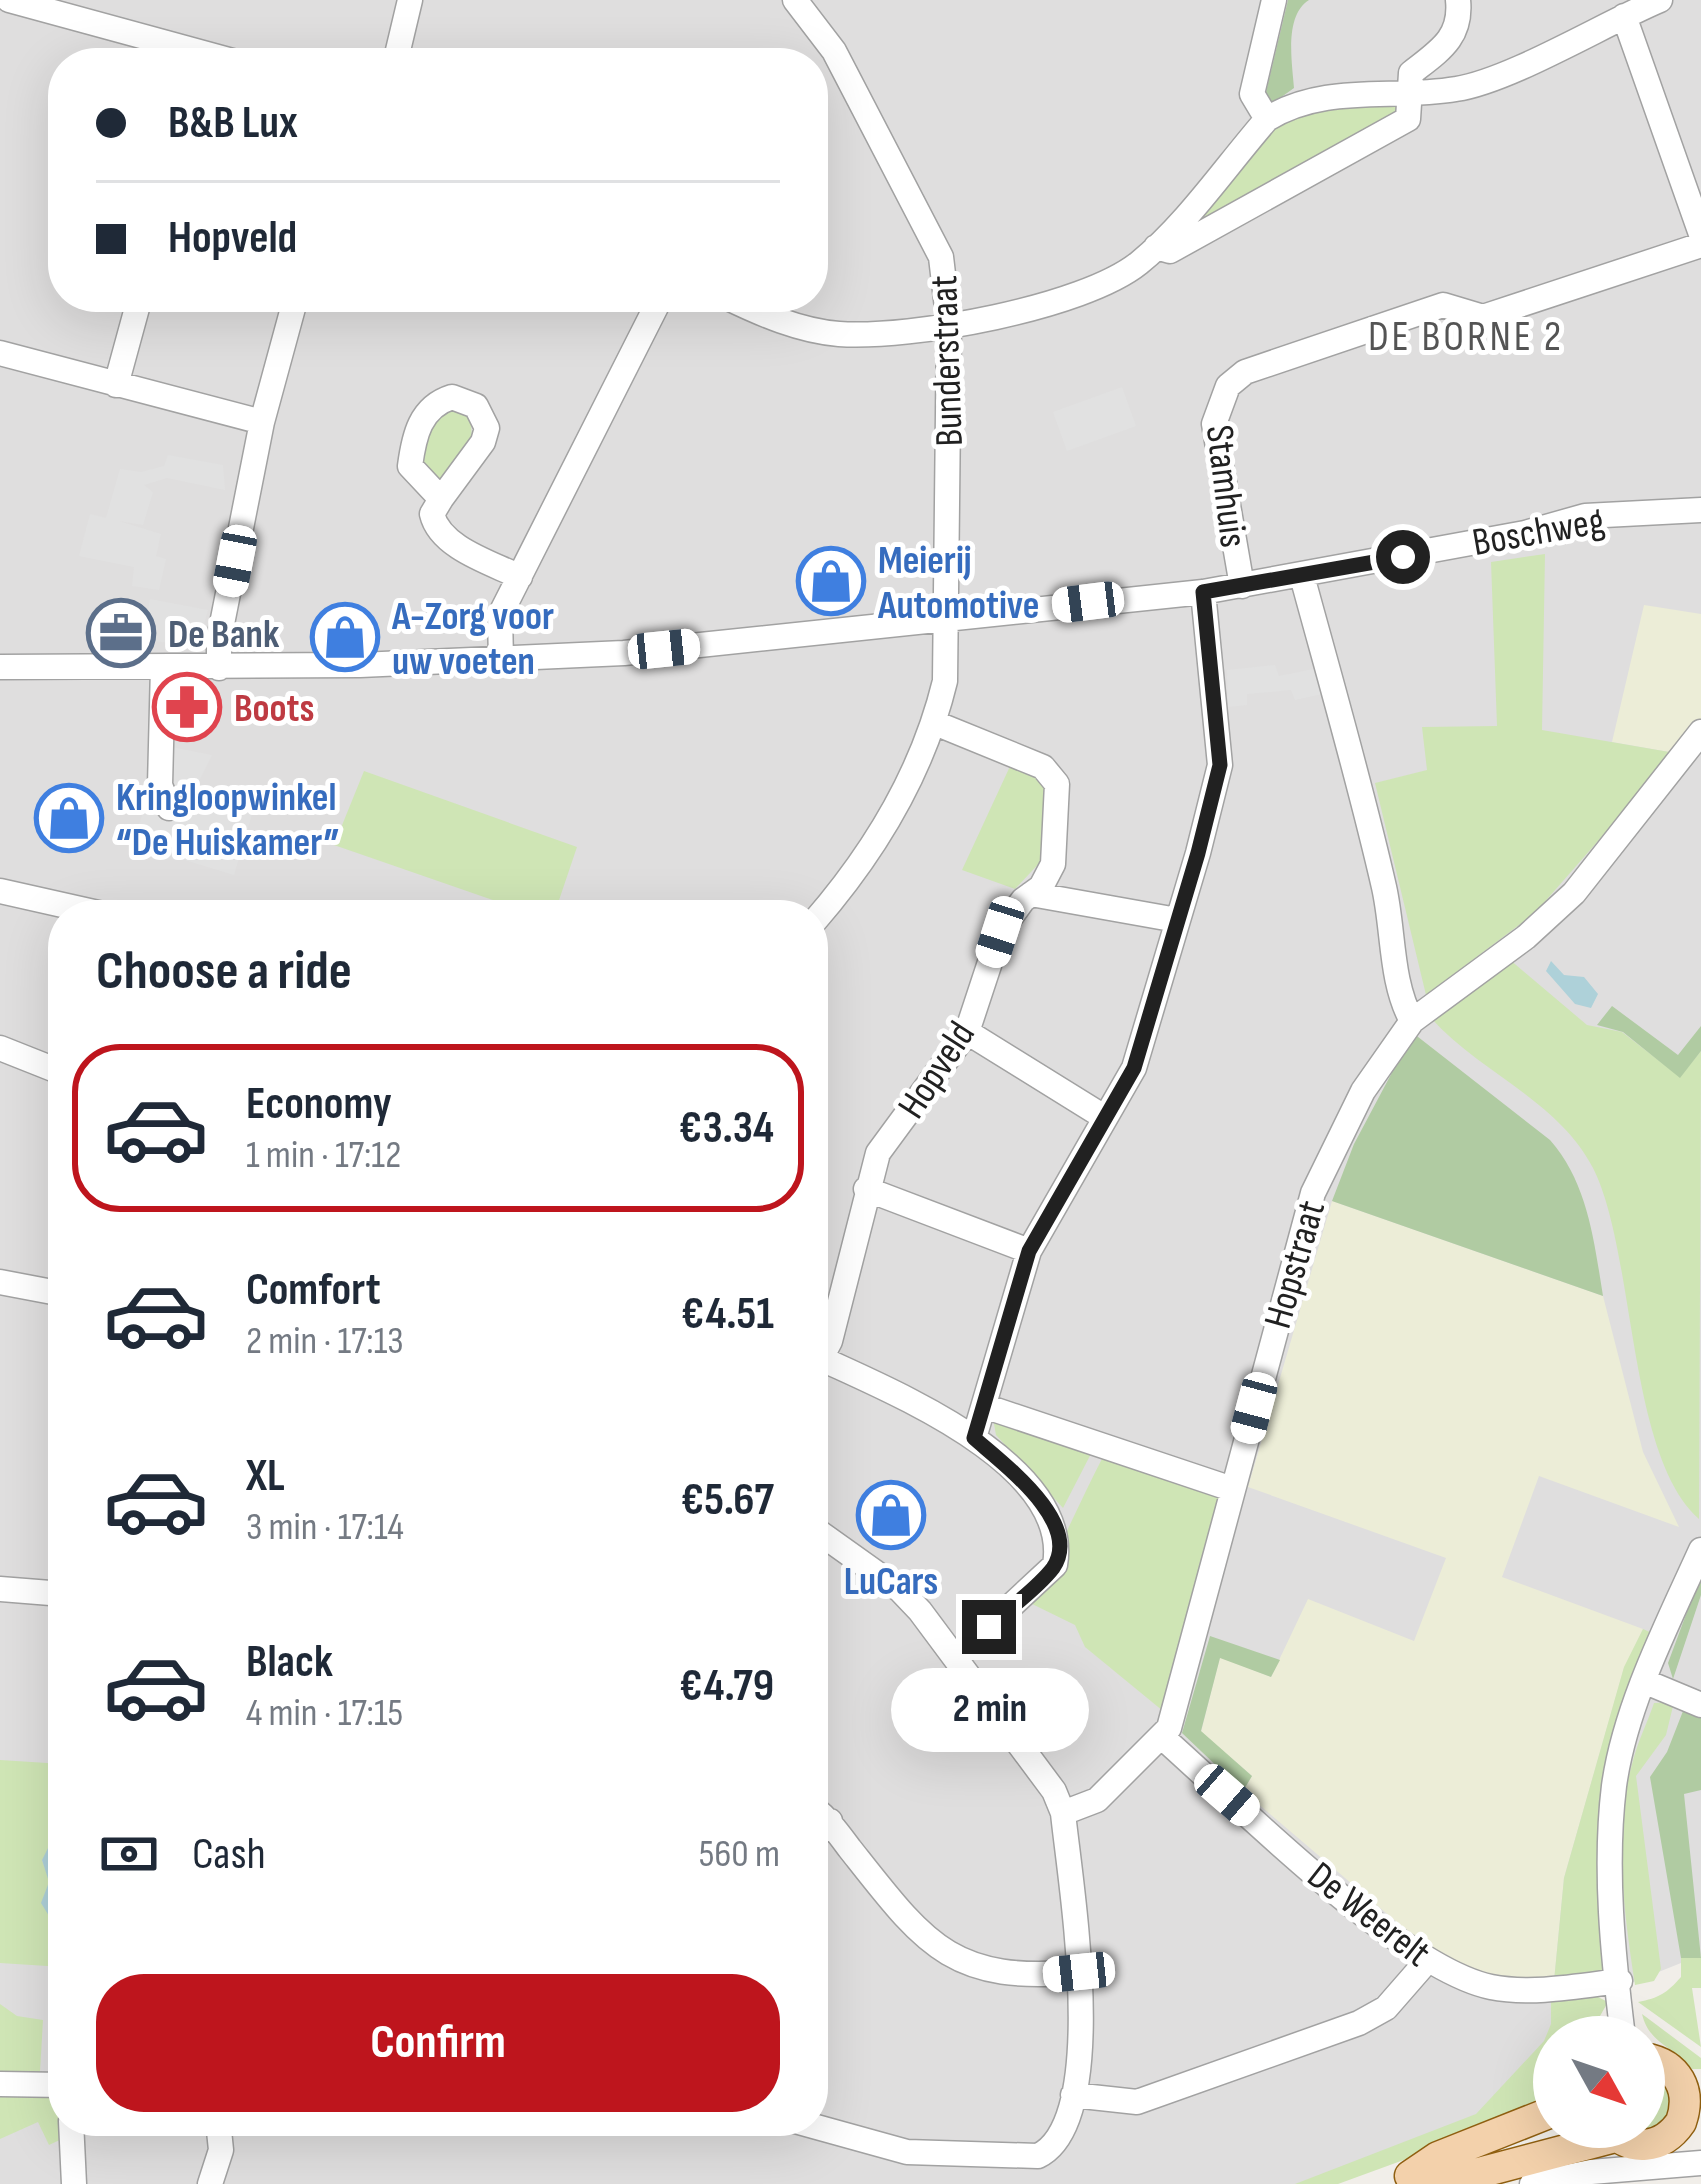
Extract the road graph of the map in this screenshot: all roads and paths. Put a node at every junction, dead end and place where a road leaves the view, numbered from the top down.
1 (9, 0) edge
2 (410, 0) edge
3 (795, 0) edge
4 (1274, 0) edge
5 (1458, 0) edge
6 (1660, 0) edge
7 (1624, 16) junction
8 (170, 48) edge
9 (399, 48) edge
10 (1408, 92) junction
11 (1267, 119) junction
12 (1701, 234) edge
13 (1701, 245) edge
14 (1156, 247) junction
15 (136, 312) edge
16 (292, 312) edge
17 (653, 312) edge
18 (758, 312) edge
19 (949, 325) junction
20 (0, 353) edge
21 (116, 385) junction
22 (262, 422) junction
23 (440, 499) dead end
24 (1701, 510) edge
25 (1302, 576) junction
26 (520, 577) junction
27 (1242, 586) junction
28 (1203, 592) junction
29 (949, 618) junction
30 (501, 661) junction
31 (0, 668) edge
32 (163, 668) junction
33 (219, 668) junction
34 (935, 723) junction
35 (1701, 731) edge
36 (170, 808) dead end
37 (0, 891) edge
38 (1031, 894) junction
39 (48, 902) edge
40 (828, 905) edge
41 (1177, 920) junction
42 (1412, 1021) junction
43 (967, 1032) junction
44 (0, 1048) edge
45 (48, 1067) edge
46 (1104, 1117) junction
47 (866, 1189) junction
48 (1029, 1251) junction
49 (0, 1282) edge
50 (48, 1291) edge
51 (828, 1329) edge
52 (828, 1370) edge
53 (984, 1406) junction
54 (974, 1438) junction
55 (1232, 1489) junction
56 (828, 1545) edge
57 (1701, 1550) edge
58 (0, 1589) edge
59 (48, 1593) edge
60 (956, 1657) junction
61 (1646, 1682) junction
62 (1701, 1705) edge
63 (1162, 1737) junction
64 (1063, 1813) junction
65 (828, 1832) edge
66 (1426, 1961) junction
67 (1079, 1972) junction
68 (1621, 1987) junction
69 (1622, 2016) edge
70 (1631, 2016) edge
71 (1665, 2074) edge
72 (0, 2084) edge
73 (48, 2085) edge
74 (1073, 2095) junction
75 (1691, 2095) edge
76 (1533, 2119) edge
77 (1665, 2128) edge
78 (828, 2130) edge
79 (71, 2136) edge
80 (219, 2136) edge
81 (1548, 2148) edge
82 (1701, 2163) edge
83 (1397, 2180) edge
84 (74, 2184) edge
85 (209, 2184) edge
86 (1532, 2184) edge

1 - 8 street
2 - 9 street
3 - 19 street, Bunderstraat
4 - 11 street
5 - 10 street
6 - 7 street
7 - 10 street
7 - 12 street
10 - 11 street
10 - 14 street
11 - 14 street
13 - 27 street, Stamhuis
14 - 19 street
15 - 21 street
16 - 22 street
17 - 26 street
18 - 19 street
19 - 29 street, Bunderstraat
20 - 21 street
21 - 22 street
22 - 33 street
23 - 26 street
24 - 25 street, Boschweg
25 - 27 street, Boschweg
25 - 42 street
26 - 30 street
27 - 28 street, Boschweg
28 - 29 street, Boschweg
28 - 41 street
29 - 30 street, Boschweg
29 - 34 street, Bunderstraat
30 - 33 street, Boschweg
31 - 32 street, Boschweg
32 - 33 street, Boschweg
32 - 36 street
34 - 38 street, Hopveld
34 - 40 street, Bunderstraat
35 - 42 street, Hopstraat
37 - 39 street
38 - 41 street
38 - 43 street, Hopveld
41 - 46 street
42 - 55 street, Hopstraat
43 - 46 street
43 - 47 street, Hopveld
44 - 45 street
46 - 48 street
47 - 48 street
47 - 51 street, Hopveld
48 - 53 street
49 - 50 street
52 - 54 street, Hopveld
53 - 54 street
53 - 55 street
54 - 60 street, Hopveld
55 - 63 street, Hopstraat
56 - 60 street
57 - 61 street
58 - 59 street
60 - 64 street
61 - 62 street
61 - 68 street
63 - 64 street, Hopstraat
63 - 66 street, De Weerelt
64 - 67 street
65 - 67 street
66 - 68 street, De Weerelt
66 - 74 street
67 - 74 street
68 - 69 street
68 - 70 street
71 - 75 main road
72 - 73 street
74 - 78 street
75 - 77 main road
76 - 83 main road
79 - 84 street
80 - 85 street
81 - 83 main road
82 - 86 street

